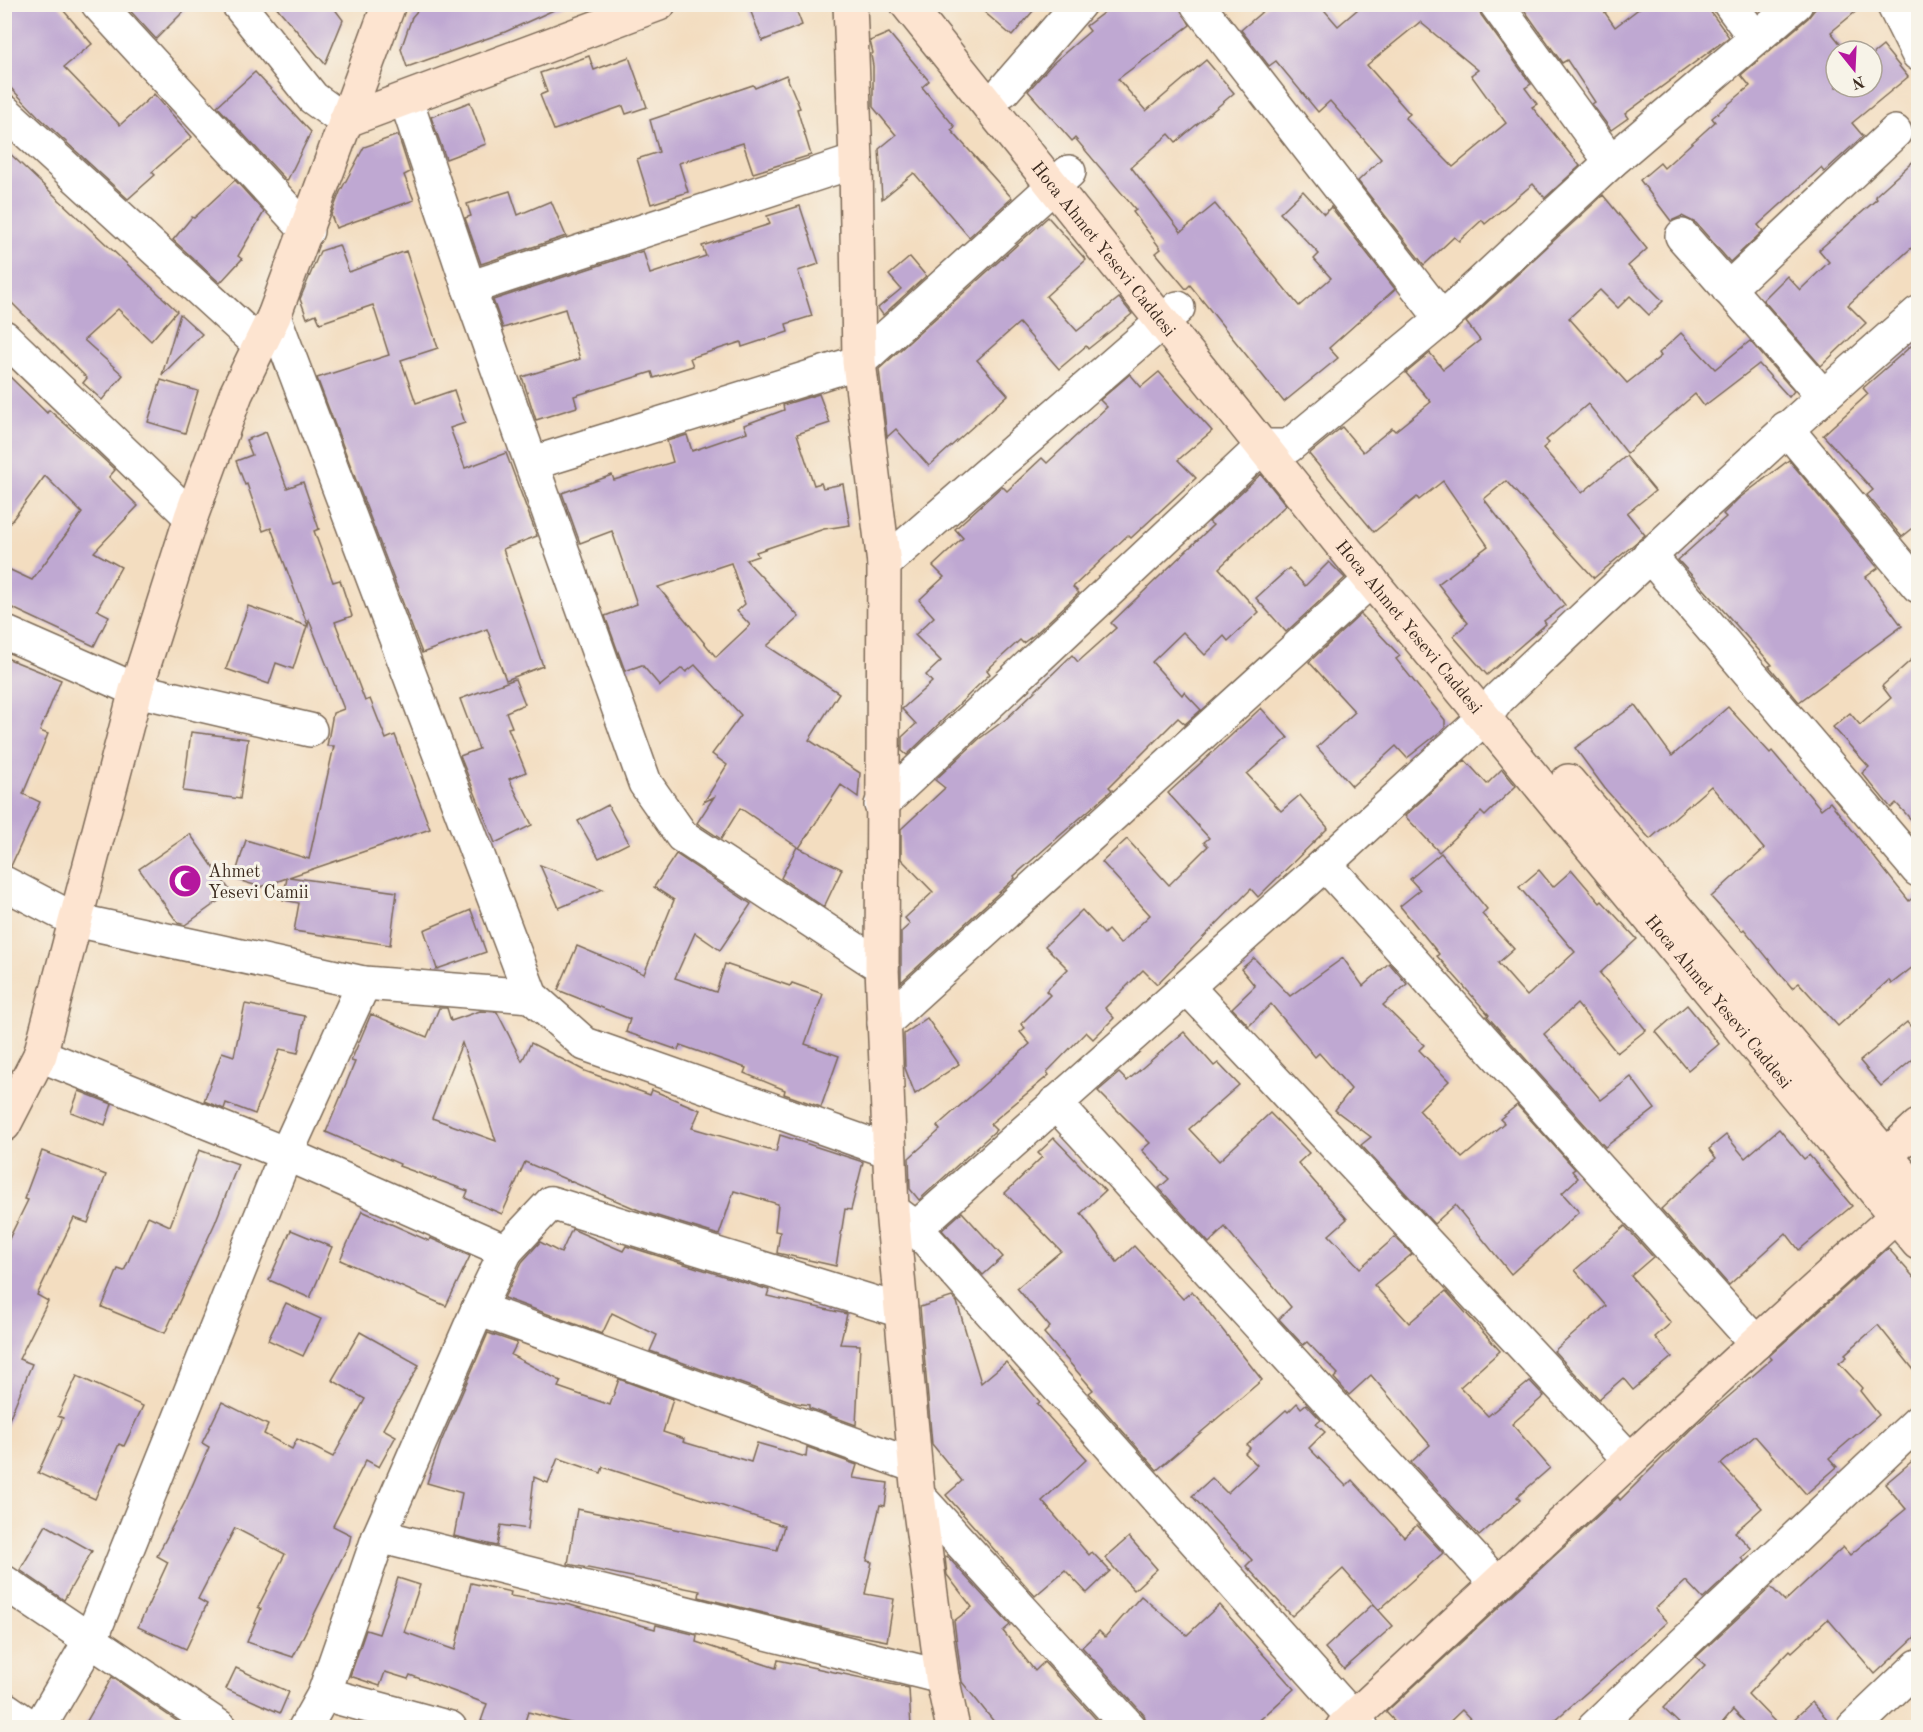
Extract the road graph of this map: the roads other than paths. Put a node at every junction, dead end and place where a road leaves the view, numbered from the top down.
1 (98, 4) edge
2 (238, 4) edge
3 (389, 4) edge
4 (659, 4) edge
5 (850, 4) edge
6 (907, 4) edge
7 (937, 4) edge
8 (1078, 4) edge
9 (1197, 4) edge
10 (1496, 4) edge
11 (1730, 4) edge
12 (1796, 4) edge
13 (1893, 4) edge
14 (1755, 38) junction
15 (1918, 54) edge
16 (1004, 90) junction
17 (406, 100) junction
18 (4, 111) edge
19 (345, 121) junction
20 (1895, 132) dead end
21 (856, 161) junction
22 (1611, 162) junction
23 (1061, 178) junction
24 (307, 231) junction
25 (1682, 236) dead end
26 (469, 288) junction
27 (1728, 289) junction
28 (1918, 313) edge
29 (1170, 314) junction
30 (274, 316) junction
31 (1442, 319) junction
32 (4, 338) edge
33 (260, 345) junction
34 (859, 362) junction
35 (1823, 396) junction
36 (1786, 428) junction
37 (1276, 446) junction
38 (533, 464) junction
39 (191, 517) junction
40 (1649, 555) junction
41 (884, 564) junction
42 (1371, 580) junction
43 (1918, 586) edge
44 (4, 632) edge
45 (136, 690) junction
46 (1492, 708) junction
47 (310, 730) dead end
48 (881, 806) junction
49 (1325, 864) junction
50 (1918, 870) edge
51 (4, 883) edge
52 (75, 920) junction
53 (882, 967) junction
54 (364, 983) junction
55 (1187, 987) junction
56 (531, 996) junction
57 (884, 1023) junction
58 (40, 1055) junction
59 (1054, 1103) junction
60 (4, 1125) edge
61 (1918, 1126) edge
62 (889, 1152) junction
63 (286, 1154) junction
64 (1887, 1155) junction
65 (1908, 1204) edge
66 (904, 1219) junction
67 (1918, 1243) edge
68 (506, 1251) junction
69 (478, 1309) junction
70 (901, 1311) junction
71 (1756, 1343) junction
72 (1918, 1422) edge
73 (1630, 1460) junction
74 (916, 1481) junction
75 (380, 1536) junction
76 (4, 1582) edge
77 (1497, 1584) junction
78 (91, 1640) junction
79 (1918, 1666) edge
80 (942, 1677) junction
81 (324, 1694) junction
82 (4, 1708) edge
83 (1352, 1724) edge
84 (33, 1728) edge
85 (39, 1728) edge
86 (221, 1728) edge
87 (305, 1728) edge
88 (450, 1728) edge
89 (953, 1728) edge
90 (1130, 1728) edge
91 (1594, 1728) edge
92 (1853, 1728) edge

1 - 24 street
2 - 19 street
3 - 19 street
4 - 17 street
5 - 21 street
6 - 23 street, Hoca Ahmet Yesevi Caddesi
7 - 16 street, Hoca Ahmet Yesevi Caddesi
8 - 16 street
9 - 31 street
10 - 22 street
11 - 14 street
12 - 14 street
13 - 15 street
14 - 22 street
16 - 23 street, Hoca Ahmet Yesevi Caddesi
17 - 19 street
17 - 26 street
18 - 33 street
19 - 24 street
20 - 27 street
21 - 26 street
21 - 34 street
22 - 31 street
23 - 29 street, Hoca Ahmet Yesevi Caddesi
23 - 34 street
24 - 30 street
25 - 27 street
26 - 38 street
27 - 35 street
28 - 35 street
29 - 37 street, Hoca Ahmet Yesevi Caddesi
29 - 41 street
30 - 33 street
30 - 56 street
31 - 37 street
32 - 39 street
33 - 39 street
34 - 38 street
34 - 41 street
35 - 36 street
36 - 40 street
36 - 43 street
37 - 42 street, Hoca Ahmet Yesevi Caddesi
37 - 46 street, Hoca Ahmet Yesevi Caddesi
37 - 48 street
38 - 53 street
39 - 45 street
40 - 46 street
40 - 50 street
41 - 48 street
42 - 46 street, Hoca Ahmet Yesevi Caddesi
42 - 57 street
44 - 45 street
45 - 47 street
45 - 52 street
46 - 49 street
46 - 64 street, Hoca Ahmet Yesevi Caddesi
46 - 65 street, Hoca Ahmet Yesevi Caddesi
48 - 53 street
49 - 55 street
49 - 71 street
51 - 52 street
52 - 54 street
52 - 58 street
53 - 57 street
54 - 56 street
54 - 63 street
55 - 59 street
55 - 73 street
56 - 62 street
57 - 62 street
58 - 60 street
58 - 63 street
59 - 66 street
59 - 77 street
61 - 64 street
62 - 66 street
63 - 68 street
63 - 78 street
64 - 65 street, Hoca Ahmet Yesevi Caddesi
65 - 67 street, Hoca Ahmet Yesevi Caddesi
65 - 71 street
66 - 70 street
66 - 83 street
68 - 69 street
68 - 70 street
69 - 74 street
69 - 75 street
70 - 74 street
71 - 73 street
72 - 91 street
73 - 77 street
74 - 80 street
74 - 90 street
75 - 80 street
75 - 81 street
76 - 78 street
77 - 83 street
78 - 85 street
78 - 86 street
79 - 92 street
80 - 89 street
81 - 87 street
81 - 88 street
82 - 84 street

